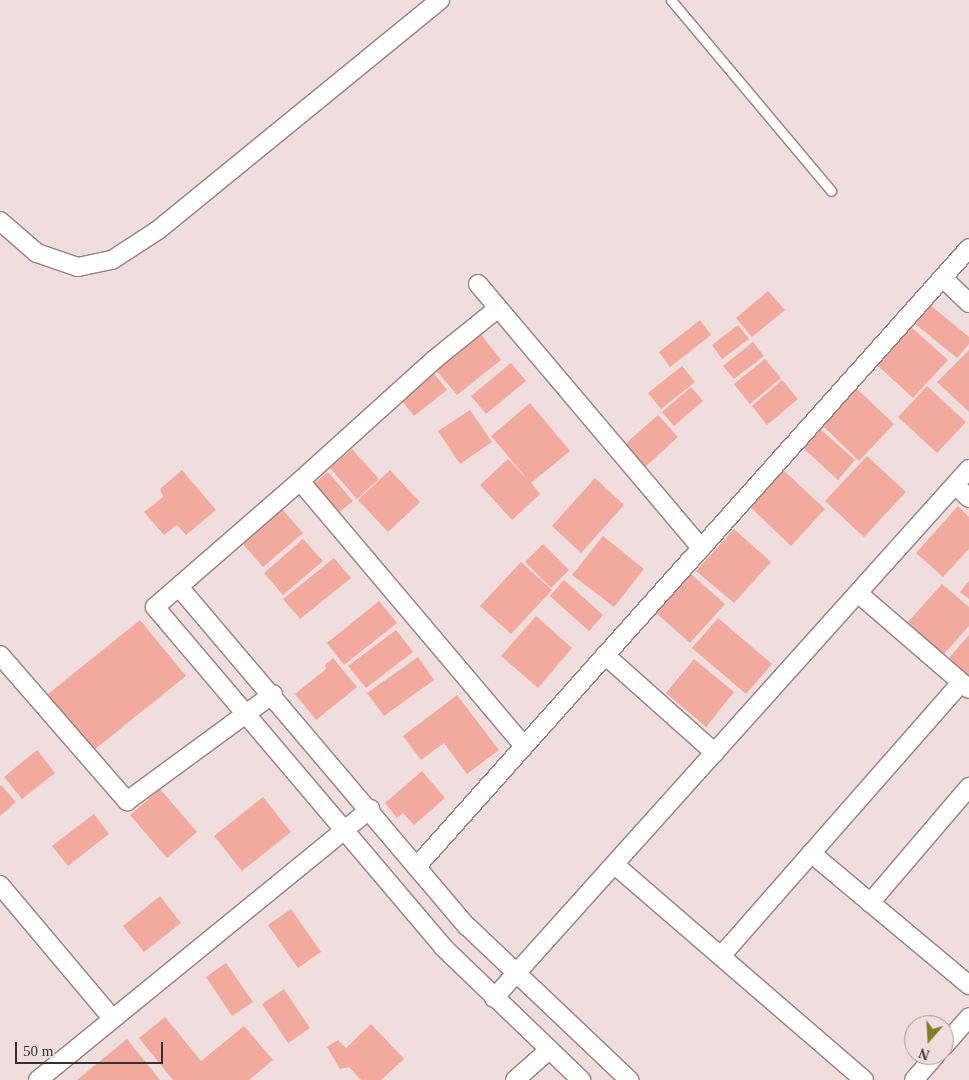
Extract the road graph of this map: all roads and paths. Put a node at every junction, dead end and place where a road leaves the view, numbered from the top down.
1 (440, 0) edge
2 (671, 0) edge
3 (831, 191) dead end
4 (0, 221) edge
5 (969, 248) edge
6 (943, 278) junction
7 (478, 284) dead end
8 (969, 303) edge
9 (497, 309) junction
10 (969, 469) edge
11 (300, 481) junction
12 (955, 485) junction
13 (969, 498) edge
14 (701, 548) junction
15 (179, 587) junction
16 (859, 594) junction
17 (0, 655) edge
18 (605, 655) junction
19 (965, 686) edge
20 (273, 694) junction
21 (246, 713) junction
22 (524, 746) junction
23 (715, 753) junction
24 (969, 787) edge
25 (370, 809) junction
26 (345, 830) junction
27 (811, 853) junction
28 (418, 865) junction
29 (615, 865) junction
30 (0, 885) edge
31 (870, 903) junction
32 (6, 904) edge
33 (721, 956) junction
34 (516, 975) junction
35 (969, 985) edge
36 (494, 998) junction
37 (969, 1017) edge
38 (113, 1019) junction
39 (954, 1034) edge
40 (549, 1050) junction
41 (927, 1065) edge
42 (38, 1080) edge
43 (515, 1080) edge
44 (581, 1080) edge
45 (629, 1080) edge
46 (864, 1080) edge
47 (914, 1080) edge

1 - 4 street
2 - 3 lane
5 - 6 street
6 - 8 street
6 - 14 street
7 - 9 street
9 - 11 street
9 - 14 street
10 - 12 street
11 - 15 street
11 - 22 street
12 - 13 street
12 - 16 street
14 - 18 street
15 - 20 street
15 - 21 street
16 - 19 street
16 - 23 street
17 - 21 street
18 - 22 street
18 - 23 street
19 - 27 street
20 - 21 street
20 - 25 street
21 - 26 street
22 - 28 street
23 - 29 street
24 - 31 street
25 - 26 street
25 - 28 street
26 - 36 street
26 - 38 street
27 - 31 street
27 - 33 street
28 - 34 street
29 - 33 street
29 - 34 street
30 - 32 street
31 - 35 street
32 - 38 street
33 - 46 street
34 - 36 street
34 - 45 street
36 - 40 street
37 - 39 street
38 - 42 street
40 - 43 street
40 - 44 street
41 - 47 street

